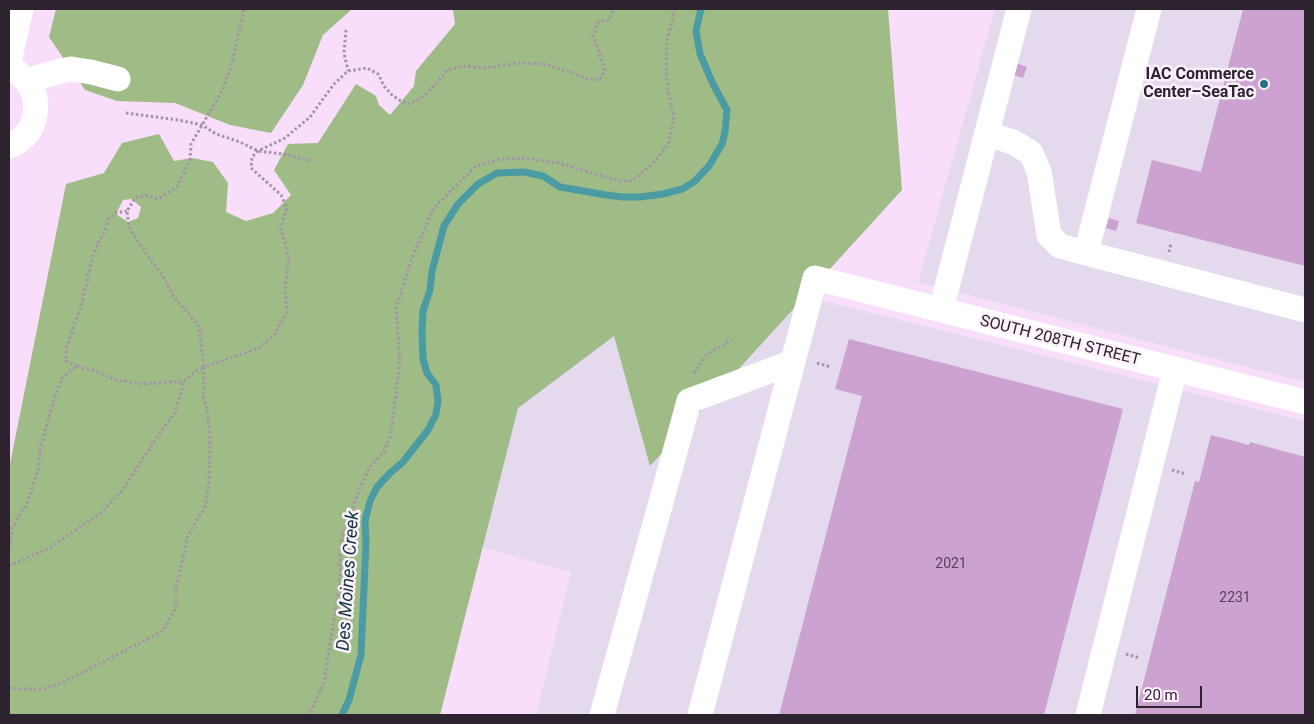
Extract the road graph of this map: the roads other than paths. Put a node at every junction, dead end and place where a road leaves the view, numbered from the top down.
1 (22, 9) edge
2 (1020, 9) edge
3 (1149, 9) edge
4 (9, 62) edge
5 (18, 75) edge
6 (118, 80) dead end
7 (987, 134) junction
8 (9, 146) edge
9 (1086, 253) junction
10 (941, 310) junction
11 (1305, 310) edge
12 (802, 362) junction
13 (1175, 370) junction
14 (1305, 402) edge
15 (602, 715) edge
16 (700, 715) edge
17 (1088, 715) edge

1 - 4 street
2 - 7 street
3 - 9 street
5 - 6 street
5 - 8 street
7 - 9 street
7 - 10 street
9 - 11 street
10 - 12 street, SOUTH 208TH STREET
10 - 13 street, SOUTH 208TH STREET
12 - 15 street
12 - 16 street
13 - 14 street, SOUTH 208TH STREET
13 - 17 street

